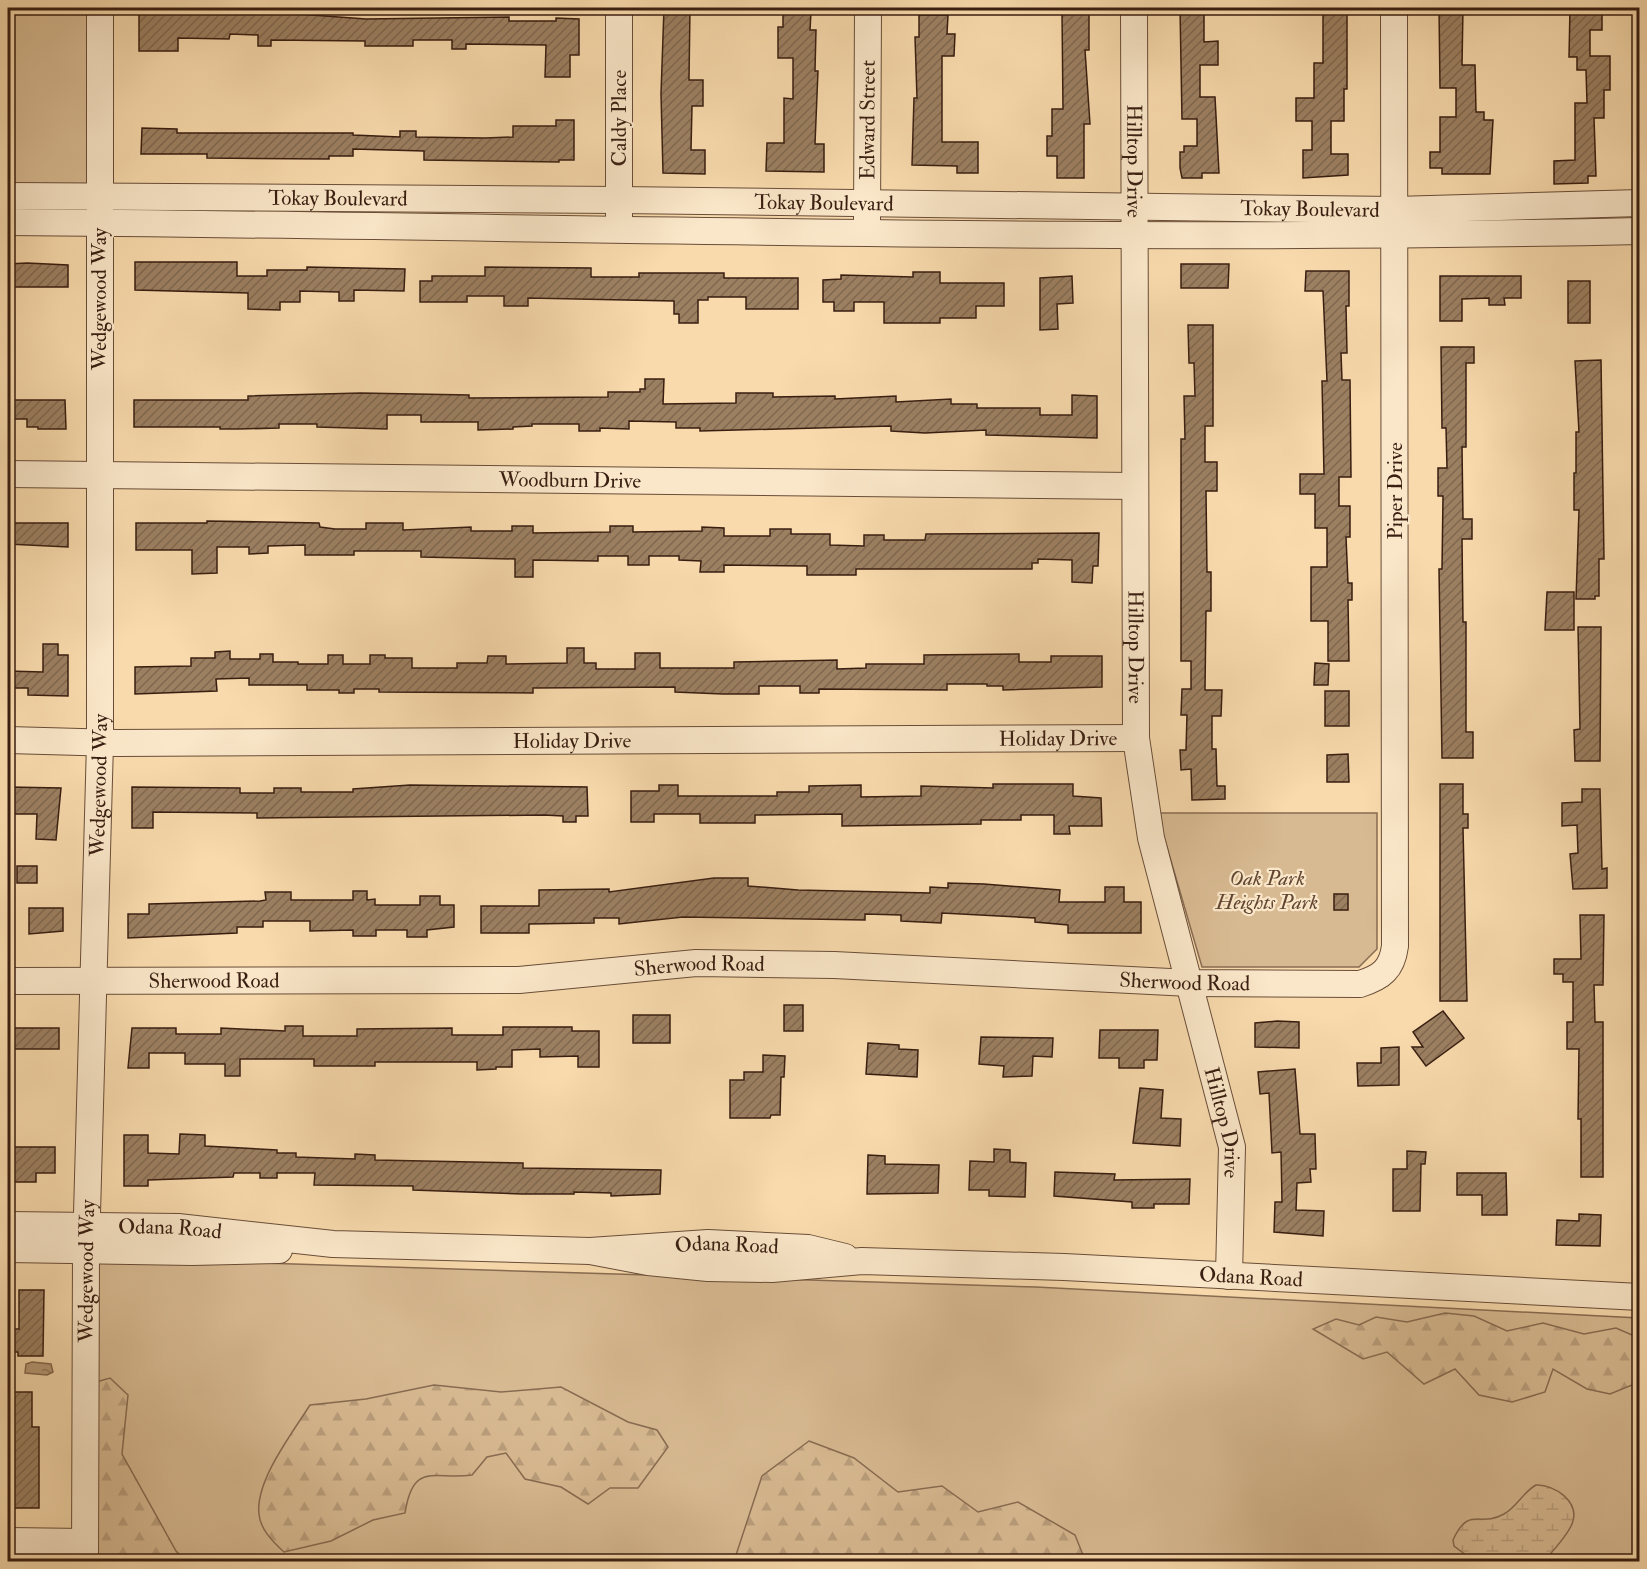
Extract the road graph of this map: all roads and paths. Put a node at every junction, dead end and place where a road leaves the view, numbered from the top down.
1 (100, 8) edge
2 (619, 8) edge
3 (868, 8) edge
4 (1134, 8) edge
5 (1394, 8) edge
6 (98, 195) junction
7 (8, 196) edge
8 (619, 200) junction
9 (1640, 203) edge
10 (867, 204) junction
11 (1134, 205) junction
12 (1395, 210) junction
13 (8, 222) edge
14 (99, 223) junction
15 (619, 228) junction
16 (1640, 231) edge
17 (867, 232) junction
18 (1134, 236) junction
19 (1394, 237) junction
20 (8, 474) edge
21 (100, 474) junction
22 (1134, 486) junction
23 (1136, 738) junction
24 (8, 740) edge
25 (100, 743) junction
26 (1386, 971) joint
27 (8, 981) edge
28 (94, 981) junction
29 (1190, 983) junction
30 (8, 1225) edge
31 (86, 1238) junction
32 (8, 1249) edge
33 (1229, 1276) junction
34 (1640, 1297) edge
35 (8, 1541) edge
36 (85, 1552) edge

1 - 6 street, Wedgewood Way
2 - 8 street, Caldy Place
3 - 10 street, Edward Street
4 - 11 street, Hilltop Drive
5 - 12 street, Piper Drive
6 - 7 street, Tokay Boulevard
6 - 8 street, Tokay Boulevard
6 - 14 street, Wedgewood Way
8 - 10 street, Tokay Boulevard
8 - 15 street, Caldy Place
9 - 12 street, Tokay Boulevard
10 - 11 street, Tokay Boulevard
10 - 17 street, Edward Street
11 - 12 street, Tokay Boulevard
11 - 18 street, Hilltop Drive
12 - 19 street, Piper Drive
13 - 14 street, Tokay Boulevard
14 - 15 street, Tokay Boulevard
14 - 21 street, Wedgewood Way
15 - 17 street, Tokay Boulevard
16 - 19 street, Tokay Boulevard
17 - 18 street, Tokay Boulevard
18 - 19 street, Tokay Boulevard
18 - 22 street, Hilltop Drive
19 - 26 street, Piper Drive
20 - 21 street, Woodburn Drive
21 - 22 street, Woodburn Drive
21 - 25 street, Wedgewood Way
22 - 23 street, Hilltop Drive
23 - 25 street, Holiday Drive
23 - 29 street, Hilltop Drive
24 - 25 street, Holiday Drive
25 - 28 street, Wedgewood Way
26 - 29 street, Sherwood Road
27 - 28 street, Sherwood Road
28 - 29 street, Sherwood Road
28 - 31 street, Wedgewood Way
29 - 33 street, Hilltop Drive
30 - 31 street, Odana Road
31 - 32 street, Odana Road
31 - 33 street, Odana Road
31 - 36 street, Wedgewood Way
33 - 34 street, Odana Road
35 - 36 street

